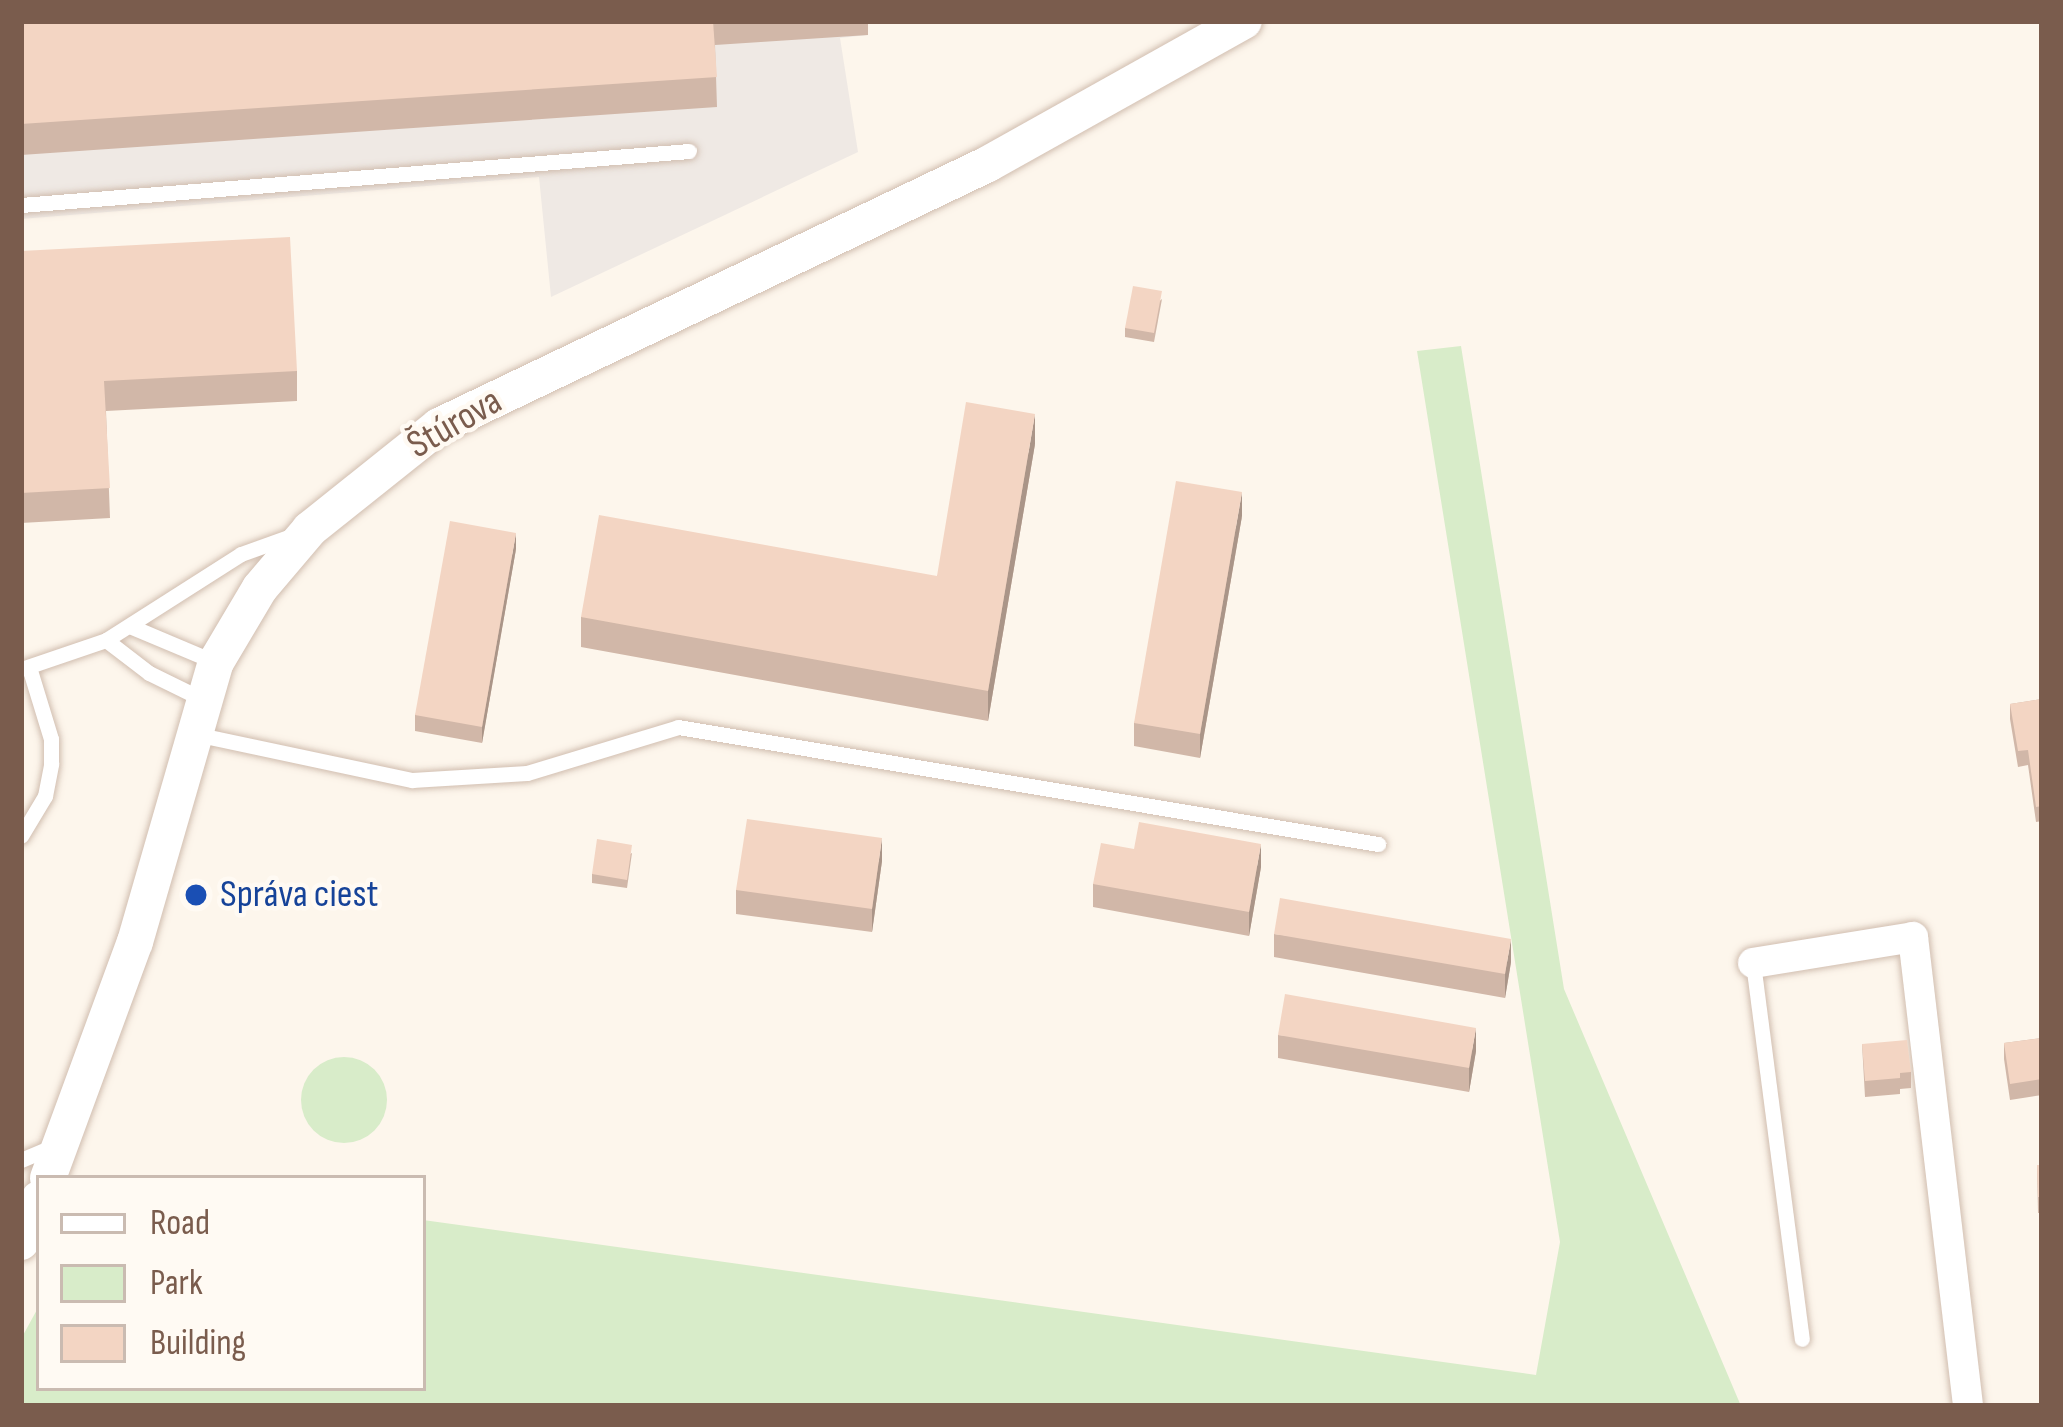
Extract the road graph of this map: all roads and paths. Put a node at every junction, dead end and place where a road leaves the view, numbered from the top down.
1 (1244, 21) edge
2 (688, 151) dead end
3 (21, 205) edge
4 (310, 529) junction
5 (132, 627) junction
6 (106, 640) junction
7 (216, 662) junction
8 (25, 668) edge
9 (197, 716) junction
10 (21, 836) edge
11 (1378, 844) dead end
12 (1753, 963) joint
13 (63, 1142) junction
14 (21, 1160) edge
15 (49, 1175) edge
16 (36, 1206) edge
17 (21, 1242) edge
18 (1802, 1339) dead end
19 (1968, 1406) edge

1 - 4 street, Štúrova
2 - 3 lane
4 - 5 lane
4 - 7 street, Štúrova
5 - 6 lane
5 - 7 lane
6 - 8 lane
6 - 9 lane
7 - 9 street, Štúrova
8 - 10 lane
9 - 11 lane
9 - 13 street, Štúrova
12 - 18 lane
12 - 19 street
13 - 14 lane
13 - 15 street, Štúrova
16 - 17 street

